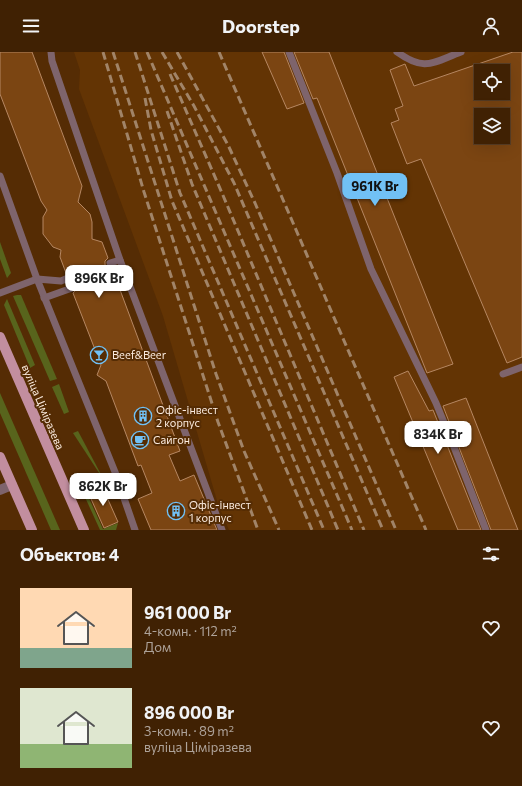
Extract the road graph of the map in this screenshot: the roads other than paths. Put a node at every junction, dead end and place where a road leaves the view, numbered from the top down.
1 (51, 52) edge
2 (289, 52) edge
3 (397, 52) edge
4 (461, 52) edge
5 (0, 176) edge
6 (120, 260) junction
7 (110, 263) dead end
8 (124, 270) junction
9 (114, 274) dead end
10 (68, 278) dead end
11 (37, 279) junction
12 (72, 288) dead end
13 (0, 293) edge
14 (44, 298) junction
15 (0, 337) edge
16 (522, 367) edge
17 (503, 374) dead end
18 (0, 457) edge
19 (12, 485) junction
20 (0, 490) edge
21 (32, 530) edge
22 (84, 530) edge
23 (135, 530) edge
24 (222, 530) edge
25 (486, 530) edge

1 - 6 lane
2 - 25 lane
3 - 4 lane
5 - 11 lane
6 - 7 lane
6 - 8 lane
8 - 9 lane
8 - 24 lane
10 - 11 lane
11 - 13 lane
11 - 14 lane
12 - 14 lane
14 - 23 lane
15 - 22 main road, вуліца Ціміразева
16 - 17 lane
18 - 19 main road
19 - 20 street
19 - 21 main road

